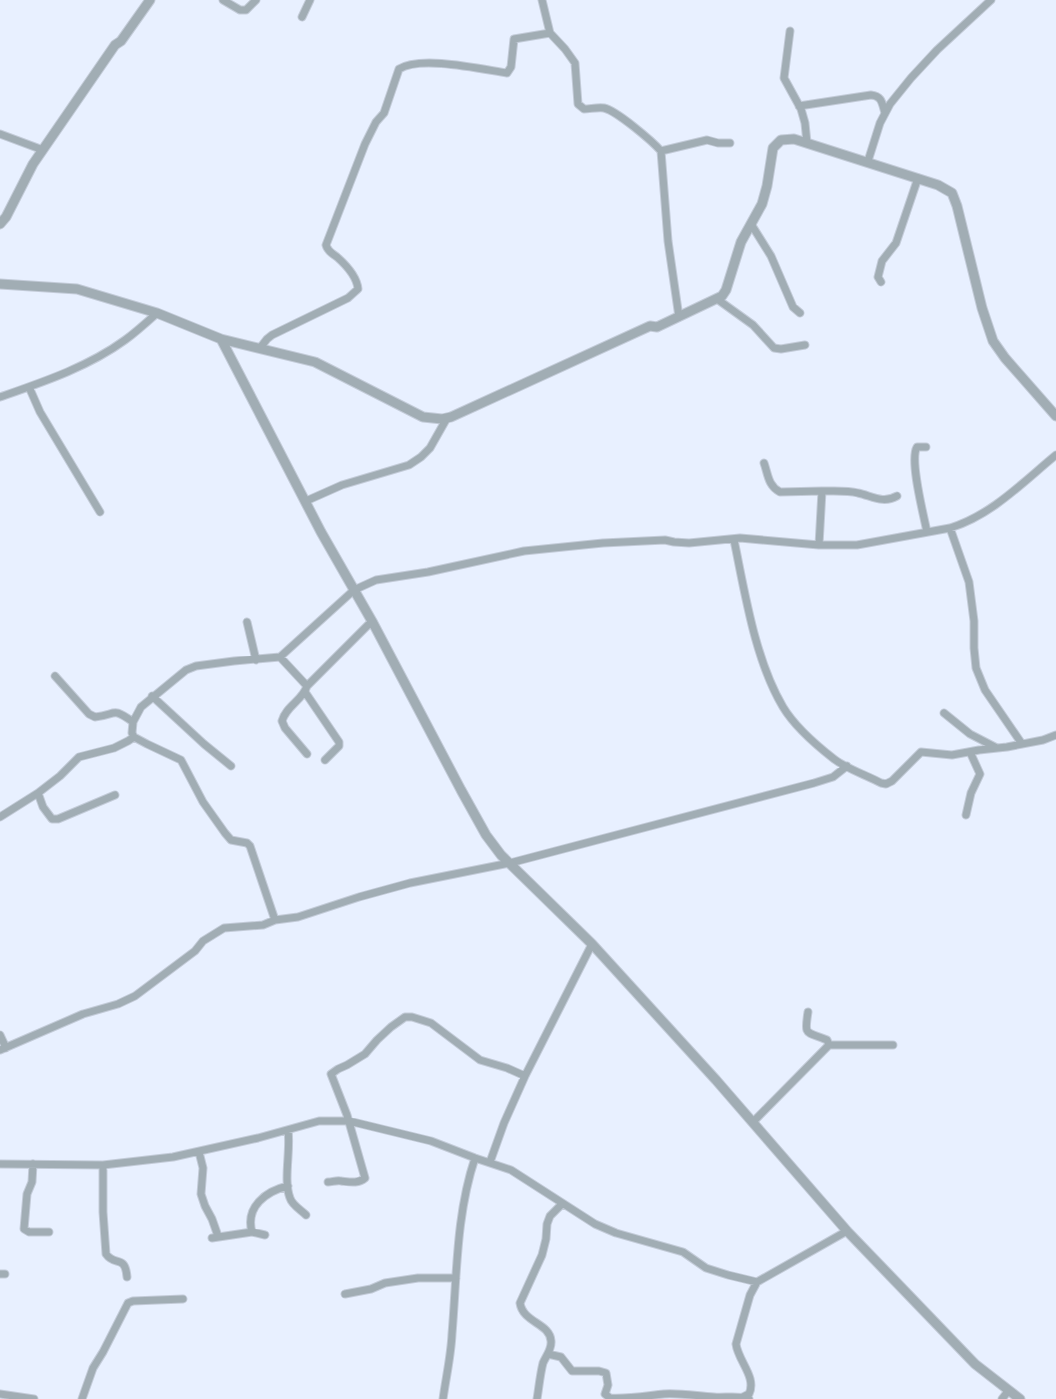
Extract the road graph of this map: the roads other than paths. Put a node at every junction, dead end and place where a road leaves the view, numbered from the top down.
1 (150, 0) edge
2 (224, 0) edge
3 (256, 0) edge
4 (310, 0) edge
5 (542, 0) edge
6 (991, 0) edge
7 (302, 17) dead end
8 (790, 30) dead end
9 (550, 33) junction
10 (799, 106) junction
11 (884, 113) junction
12 (0, 134) edge
13 (807, 142) junction
14 (730, 143) dead end
15 (43, 150) junction
16 (661, 151) junction
17 (868, 162) junction
18 (918, 178) junction
19 (0, 224) edge
20 (751, 224) junction
21 (881, 282) dead end
22 (0, 284) edge
23 (717, 300) junction
24 (157, 313) junction
25 (800, 313) dead end
26 (679, 317) junction
27 (221, 339) junction
28 (805, 345) dead end
29 (260, 348) junction
30 (29, 387) junction
31 (0, 397) edge
32 (1056, 416) edge
33 (447, 418) junction
34 (926, 447) dead end
35 (1056, 455) edge
36 (764, 463) dead end
37 (822, 491) junction
38 (896, 496) dead end
39 (306, 501) junction
40 (100, 512) dead end
41 (950, 528) junction
42 (927, 532) junction
43 (734, 540) junction
44 (818, 544) junction
45 (354, 590) junction
46 (247, 622) dead end
47 (373, 623) junction
48 (280, 657) junction
49 (256, 660) junction
50 (55, 676) dead end
51 (306, 689) junction
52 (152, 696) junction
53 (944, 713) dead end
54 (133, 722) junction
55 (1056, 735) edge
56 (134, 737) junction
57 (1022, 744) junction
58 (998, 748) junction
59 (970, 752) junction
60 (307, 754) dead end
61 (325, 760) dead end
62 (231, 766) dead end
63 (847, 766) junction
64 (38, 793) junction
65 (115, 794) dead end
66 (966, 815) dead end
67 (0, 816) edge
68 (510, 863) junction
69 (275, 920) junction
70 (592, 944) junction
71 (808, 1012) dead end
72 (0, 1035) edge
73 (829, 1045) junction
74 (893, 1045) dead end
75 (3, 1049) edge
76 (525, 1076) junction
77 (349, 1121) junction
78 (752, 1122) junction
79 (288, 1130) junction
80 (200, 1152) junction
81 (475, 1158) junction
82 (490, 1162) junction
83 (0, 1164) edge
84 (33, 1164) junction
85 (103, 1165) junction
86 (328, 1182) dead end
87 (288, 1186) junction
88 (562, 1204) junction
89 (306, 1215) dead end
90 (847, 1231) junction
91 (49, 1232) dead end
92 (252, 1232) junction
93 (265, 1235) dead end
94 (126, 1277) dead end
95 (456, 1278) junction
96 (757, 1282) junction
97 (345, 1294) dead end
98 (183, 1299) dead end
99 (548, 1354) junction
100 (1008, 1390) junction
101 (0, 1394) edge
102 (716, 1398) edge
103 (746, 1398) edge
104 (34, 1399) edge
105 (82, 1399) edge
106 (443, 1399) edge
107 (537, 1399) edge
108 (1002, 1399) edge
109 (1020, 1399) edge

1 - 15 street
2 - 3 street
4 - 7 street
5 - 9 street
6 - 11 street
8 - 10 street
9 - 16 street
9 - 29 street
10 - 11 street
10 - 13 street
11 - 17 street
12 - 15 street
13 - 17 street
13 - 20 street
14 - 16 street
15 - 19 street
16 - 26 street
17 - 18 street
18 - 21 street
18 - 32 street
20 - 23 street
20 - 25 street
22 - 24 street
23 - 26 street
23 - 28 street
24 - 27 street
24 - 30 street
26 - 33 street
27 - 29 street
27 - 39 street
29 - 33 street
30 - 31 street
30 - 40 street
33 - 39 street
34 - 42 street
35 - 41 street
36 - 37 street
37 - 38 street
37 - 44 street
39 - 45 street
41 - 42 street
41 - 57 street
42 - 44 street
43 - 44 street
43 - 45 street
43 - 63 street
45 - 47 street
45 - 48 street
46 - 49 street
47 - 51 street
47 - 68 street
48 - 49 street
48 - 51 street
49 - 52 street
50 - 54 street
51 - 60 street
51 - 61 street
52 - 54 street
52 - 62 street
53 - 58 street
54 - 56 street
55 - 57 street
56 - 64 street
56 - 69 street
57 - 58 street
58 - 59 street
59 - 63 street
59 - 66 street
63 - 68 street
64 - 65 street
64 - 67 street
68 - 69 street
68 - 70 street
69 - 75 street
70 - 76 street
70 - 78 street
71 - 73 street
72 - 75 street
73 - 74 street
73 - 78 street
76 - 77 street
76 - 82 street
77 - 79 street
77 - 81 street
77 - 86 street
78 - 90 street
79 - 80 street
79 - 87 street
80 - 85 street
80 - 92 street
81 - 82 street
81 - 95 street
82 - 88 street
83 - 84 street
84 - 85 street
84 - 91 street
85 - 94 street
87 - 89 street
87 - 92 street
88 - 96 street
88 - 99 street
90 - 96 street
90 - 100 street
92 - 93 street
95 - 97 street
95 - 106 street
96 - 103 street
98 - 105 street
99 - 102 street
99 - 107 street
100 - 108 street
100 - 109 street
101 - 104 street
102 - 103 street

